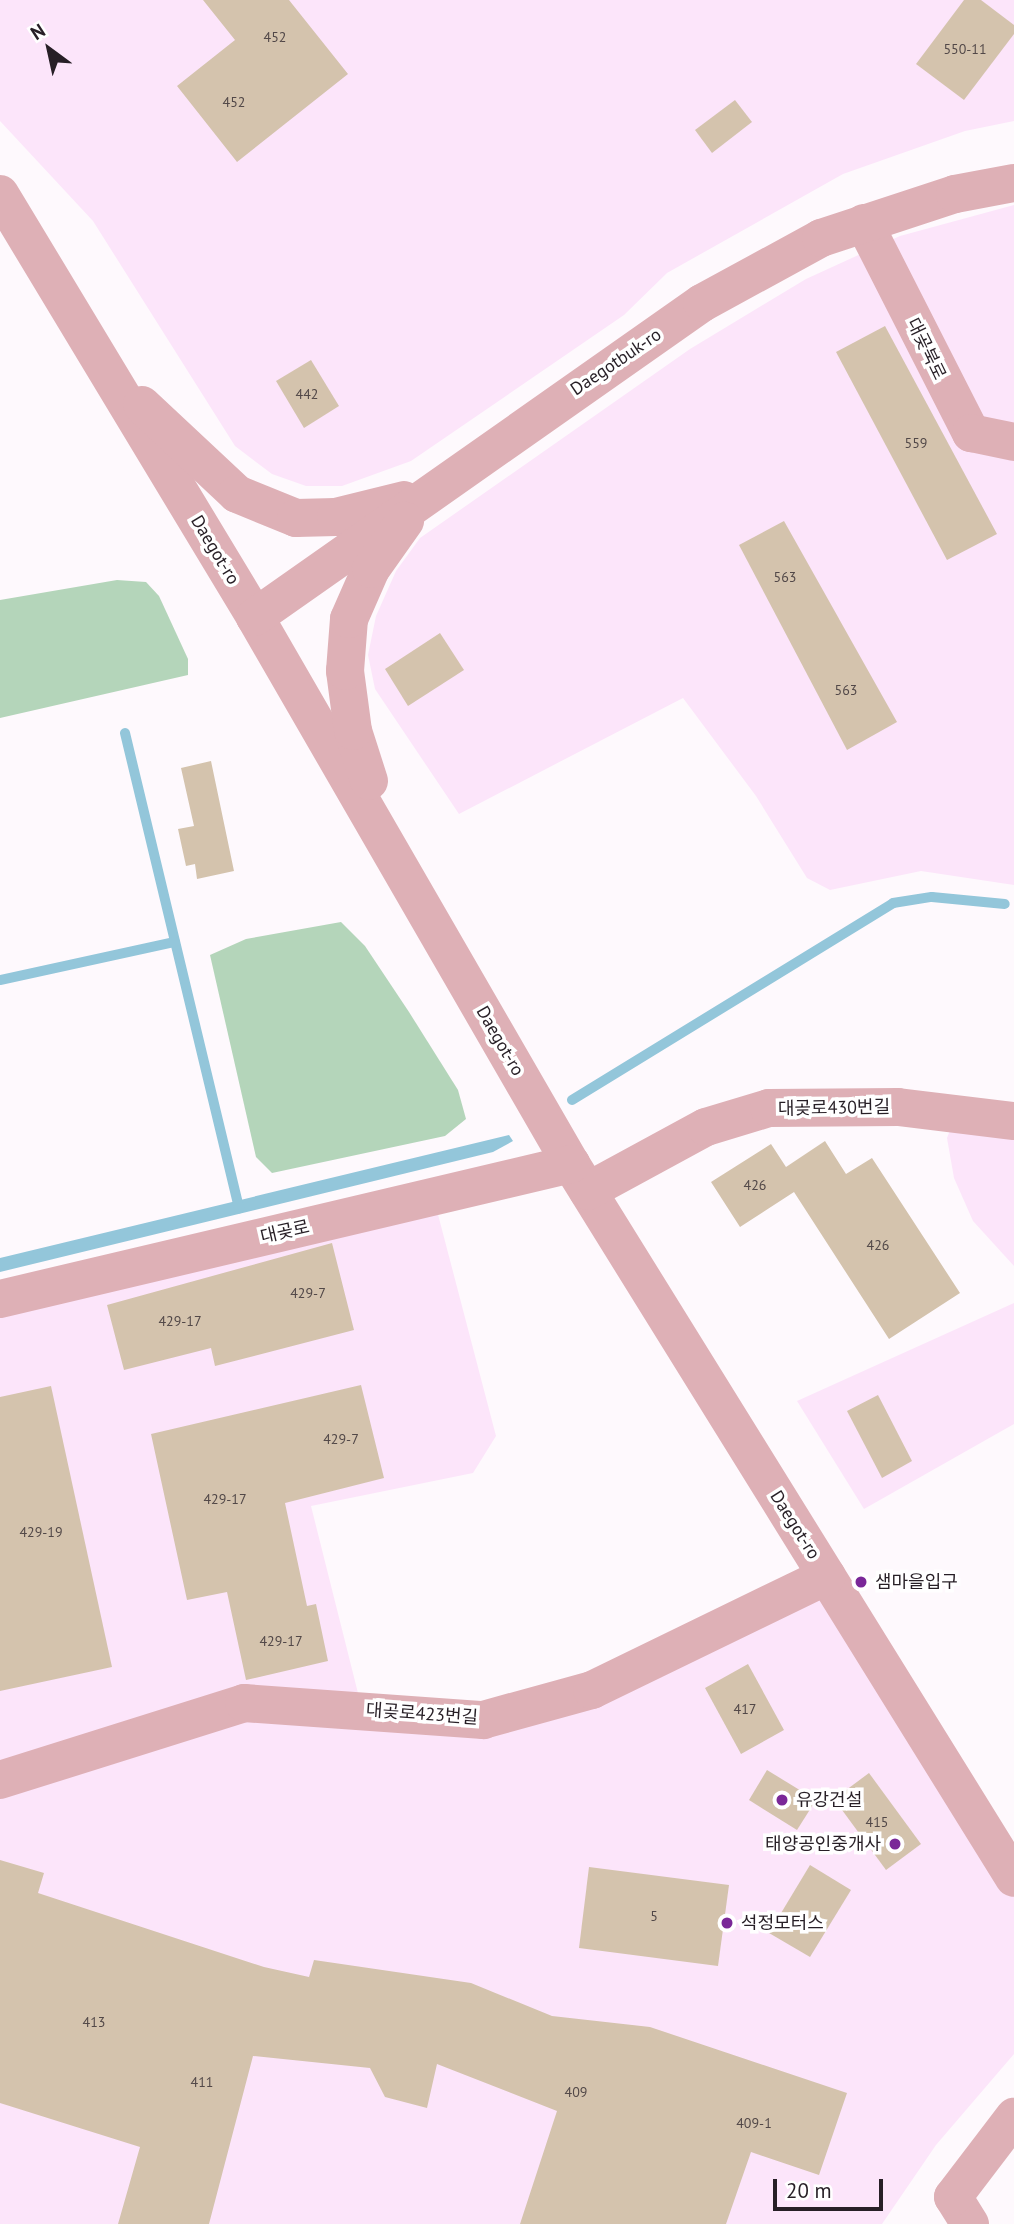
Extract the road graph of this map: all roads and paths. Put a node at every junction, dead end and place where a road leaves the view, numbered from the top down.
1 (1014, 183) edge
2 (0, 194) edge
3 (864, 223) junction
4 (102, 366) junction
5 (1014, 442) edge
6 (423, 496) junction
7 (255, 617) junction
8 (397, 863) junction
9 (1014, 1121) edge
10 (579, 1178) junction
11 (0, 1299) edge
12 (827, 1576) junction
13 (0, 1780) edge
14 (1014, 1878) edge
15 (1014, 2117) edge
16 (970, 2224) edge

1 - 3 street, Daegotbuk-ro
2 - 4 street, Daegot-ro
3 - 5 street, 대곶북로
3 - 6 street, Daegotbuk-ro
4 - 6 street
4 - 7 street, Daegot-ro
6 - 7 street, Daegotbuk-ro
6 - 8 street
7 - 8 street, Daegot-ro
8 - 10 street, Daegot-ro
9 - 10 street, 대곶로430번길
10 - 11 street, 대곶로
10 - 12 street, Daegot-ro
12 - 13 street, 대곶로423번길
12 - 14 street, Daegot-ro
15 - 16 street

